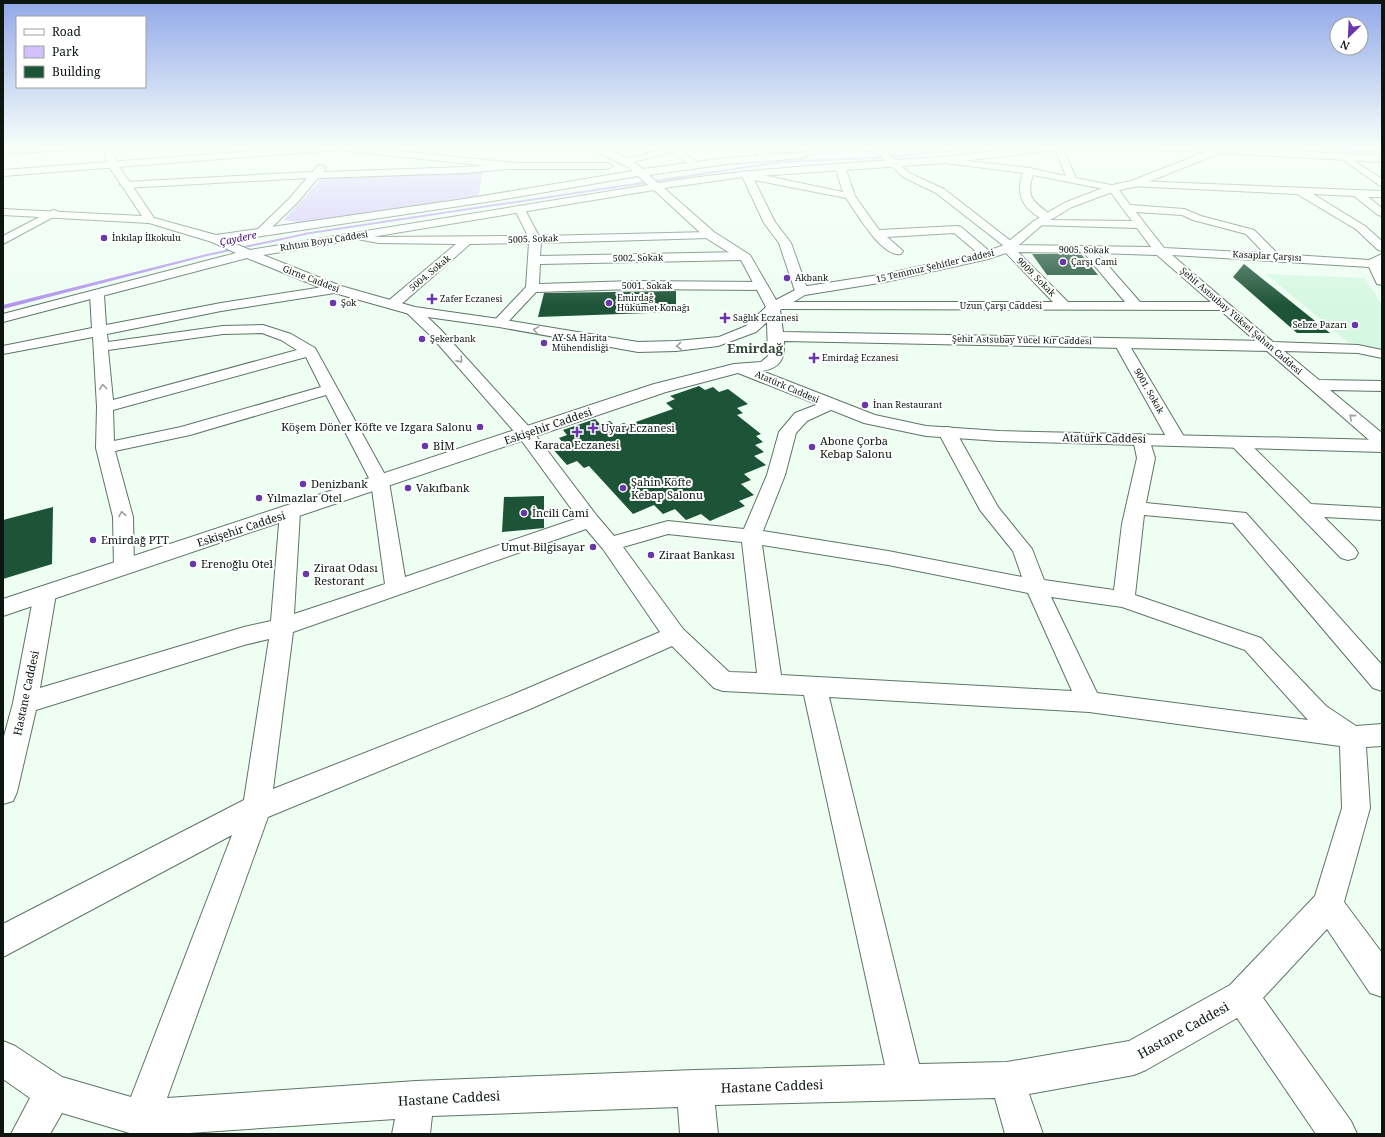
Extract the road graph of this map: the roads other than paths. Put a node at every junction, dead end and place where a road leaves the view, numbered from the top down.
1 (137, 200) edge
2 (294, 200) edge
3 (476, 200) edge
4 (576, 200) edge
5 (671, 200) edge
6 (758, 200) edge
7 (853, 200) edge
8 (951, 200) edge
9 (1026, 200) edge
10 (1081, 200) edge
11 (1121, 200) edge
12 (1314, 200) edge
13 (1366, 200) edge
14 (1127, 208) junction
15 (520, 210) junction
16 (1210, 210) dead end
17 (3, 212) edge
18 (1184, 212) junction
19 (53, 213) junction
20 (1382, 213) edge
21 (150, 220) junction
22 (1042, 220) junction
23 (1140, 225) junction
24 (1375, 226) dead end
25 (1362, 230) junction
26 (261, 232) junction
27 (876, 234) junction
28 (710, 235) junction
29 (355, 236) junction
30 (535, 239) junction
31 (220, 240) junction
32 (3, 241) edge
33 (467, 241) junction
34 (1009, 246) junction
35 (1382, 247) edge
36 (1088, 250) junction
37 (897, 251) dead end
38 (1160, 251) junction
39 (248, 254) junction
40 (988, 255) junction
41 (743, 256) junction
42 (1272, 256) junction
43 (534, 260) junction
44 (1379, 262) edge
45 (1382, 281) edge
46 (762, 286) junction
47 (532, 288) junction
48 (336, 289) junction
49 (801, 291) junction
50 (97, 295) junction
51 (394, 304) junction
52 (1064, 306) junction
53 (1136, 306) junction
54 (1224, 306) junction
55 (221, 307) junction
56 (776, 307) junction
57 (414, 311) junction
58 (3, 318) edge
59 (499, 323) junction
60 (223, 330) junction
61 (776, 336) junction
62 (100, 339) junction
63 (1121, 343) junction
64 (1269, 346) junction
65 (3, 350) edge
66 (711, 350) junction
67 (310, 351) junction
68 (1382, 354) edge
69 (777, 355) junction
70 (739, 369) junction
71 (1316, 385) junction
72 (1382, 386) edge
73 (660, 388) junction
74 (331, 389) junction
75 (830, 405) junction
76 (105, 407) junction
77 (947, 432) junction
78 (525, 433) junction
79 (1142, 439) junction
80 (1177, 440) junction
81 (1238, 442) junction
82 (1382, 442) edge
83 (1382, 446) edge
84 (105, 448) junction
85 (380, 482) junction
86 (1135, 508) junction
87 (1306, 510) junction
88 (290, 512) junction
89 (1382, 514) edge
90 (590, 521) junction
91 (751, 536) junction
92 (610, 544) junction
93 (1348, 552) dead end
94 (124, 567) junction
95 (1036, 587) junction
96 (396, 588) junction
97 (46, 594) junction
98 (1124, 599) junction
99 (3, 608) edge
100 (282, 627) junction
101 (674, 635) junction
102 (1382, 681) edge
103 (770, 683) junction
104 (814, 686) junction
105 (1089, 702) junction
106 (25, 703) junction
107 (1368, 736) edge
108 (3, 792) edge
109 (257, 808) junction
110 (1328, 905) junction
111 (3, 941) edge
112 (1382, 981) edge
113 (1242, 997) junction
114 (3, 1058) edge
115 (1007, 1080) junction
116 (906, 1082) junction
117 (695, 1088) junction
118 (53, 1093) junction
119 (416, 1099) junction
120 (141, 1118) junction
121 (30, 1134) edge
122 (412, 1134) edge
123 (699, 1134) edge
124 (1024, 1134) edge
125 (1338, 1134) edge

1 - 21 street
2 - 26 street
3 - 26 street, Rıhtım Boyu Caddesi
4 - 15 street, Rıhtım Boyu Caddesi
5 - 28 street
6 - 49 street
7 - 27 street
8 - 34 street, 9009. Sokak
9 - 22 street
10 - 22 street, 15 Temmuz Şehitler Caddesi
11 - 14 street, Şehit Astsubay Yüksel Şahan Caddesi
12 - 25 street
13 - 20 street
14 - 18 street
14 - 23 street, Şehit Astsubay Yüksel Şahan Caddesi
15 - 29 street, Rıhtım Boyu Caddesi
15 - 30 street
16 - 18 street
17 - 19 street, Girne Caddesi
18 - 42 street
19 - 21 street, Girne Caddesi
19 - 32 street
21 - 31 street, Girne Caddesi
22 - 23 street
22 - 34 street, 15 Temmuz Şehitler Caddesi
23 - 38 street, Şehit Astsubay Yüksel Şahan Caddesi
24 - 25 street
25 - 35 street
26 - 31 street, Rıhtım Boyu Caddesi
27 - 37 street
27 - 40 street
28 - 30 street, 5005. Sokak
28 - 41 street
29 - 33 street, 5005. Sokak
29 - 39 street, Rıhtım Boyu Caddesi
30 - 33 street, 5005. Sokak
30 - 43 street
31 - 39 street, Girne Caddesi
33 - 51 street, 5004. Sokak
34 - 36 street, 9005. Sokak
34 - 40 street, 15 Temmuz Şehitler Caddesi
34 - 52 street, 9009. Sokak
36 - 38 street, 9005. Sokak
36 - 53 street
38 - 42 street, Kasaplar Çarşısı
38 - 54 street, Şehit Astsubay Yüksel Şahan Caddesi
39 - 48 street, Girne Caddesi
39 - 50 street, Rıhtım Boyu Caddesi
40 - 49 street, 15 Temmuz Şehitler Caddesi
41 - 43 street, 5002. Sokak
41 - 46 street
42 - 44 street, Kasaplar Çarşısı
43 - 47 street
44 - 45 street
46 - 47 street, 5001. Sokak
46 - 56 street
47 - 59 street
48 - 51 street, Girne Caddesi
48 - 55 street
49 - 56 street, 15 Temmuz Şehitler Caddesi
50 - 58 street, Rıhtım Boyu Caddesi
50 - 62 street
51 - 57 street, Girne Caddesi
52 - 53 street, Uzun Çarşı Caddesi
52 - 56 street, Uzun Çarşı Caddesi
53 - 54 street, Uzun Çarşı Caddesi
54 - 64 street, Şehit Astsubay Yüksel Şahan Caddesi
55 - 60 street
55 - 62 street
56 - 61 street
56 - 66 street, 15 Temmuz Şehitler Caddesi
57 - 59 street, Girne Caddesi
57 -> 78 street
66 -> 59 street, Girne Caddesi
60 - 62 street
60 - 67 street
61 - 63 street, Şehit Astsubay Yücel Kır Caddesi
61 - 69 street
62 - 65 street
76 -> 62 street
63 - 64 street, Şehit Astsubay Yücel Kır Caddesi
63 - 80 street, 9001. Sokak
64 - 68 street
64 - 71 street, Şehit Astsubay Yüksel Şahan Caddesi
66 - 69 street, Atatürk Caddesi
66 - 70 street, Atatürk Caddesi
66 - 73 street, Eskişehir Caddesi
67 - 74 street
67 - 76 street
69 - 70 street, Eskişehir Caddesi
69 - 75 street, Atatürk Caddesi
70 - 73 street, Eskişehir Caddesi
70 - 75 street, Atatürk Caddesi
71 - 72 street
82 -> 71 street, Şehit Astsubay Yüksel Şahan Caddesi
73 - 78 street, Eskişehir Caddesi
74 - 84 street
74 - 85 street
75 - 77 street, Atatürk Caddesi
75 - 91 street
76 - 84 street
77 - 79 street, Atatürk Caddesi
77 - 95 street
78 - 85 street, Eskişehir Caddesi
78 - 90 street
79 - 80 street, Atatürk Caddesi
79 - 86 street
80 - 81 street, Atatürk Caddesi
81 - 83 street, Atatürk Caddesi
81 - 87 street
94 -> 84 street
85 - 88 street, Eskişehir Caddesi
85 - 96 street
86 - 98 street
86 - 102 street
87 - 89 street
87 - 93 street
88 - 94 street, Eskişehir Caddesi
88 - 100 street
90 - 92 street
90 - 96 street
91 - 92 street
91 - 95 street
91 - 103 street
92 - 101 street
94 - 97 street, Eskişehir Caddesi
95 - 98 street
95 - 105 street
96 - 100 street
97 - 99 street, Eskişehir Caddesi
97 - 106 street, Hastane Caddesi
98 - 107 street
100 - 106 street
100 - 109 street
101 - 103 street
101 - 109 street
103 - 104 street
104 - 105 street
104 - 116 street
105 - 107 street
106 - 108 street, Hastane Caddesi
107 - 110 street, Hastane Caddesi
109 - 111 street
109 - 120 street
110 - 112 street
110 - 113 street, Hastane Caddesi
113 - 115 street, Hastane Caddesi
113 - 125 street
114 - 118 street, Hastane Caddesi
115 - 116 street, Hastane Caddesi
115 - 124 street
116 - 117 street, Hastane Caddesi
117 - 119 street, Hastane Caddesi
117 - 123 street
118 - 120 street, Hastane Caddesi
118 - 121 street
119 - 120 street, Hastane Caddesi
119 - 122 street

